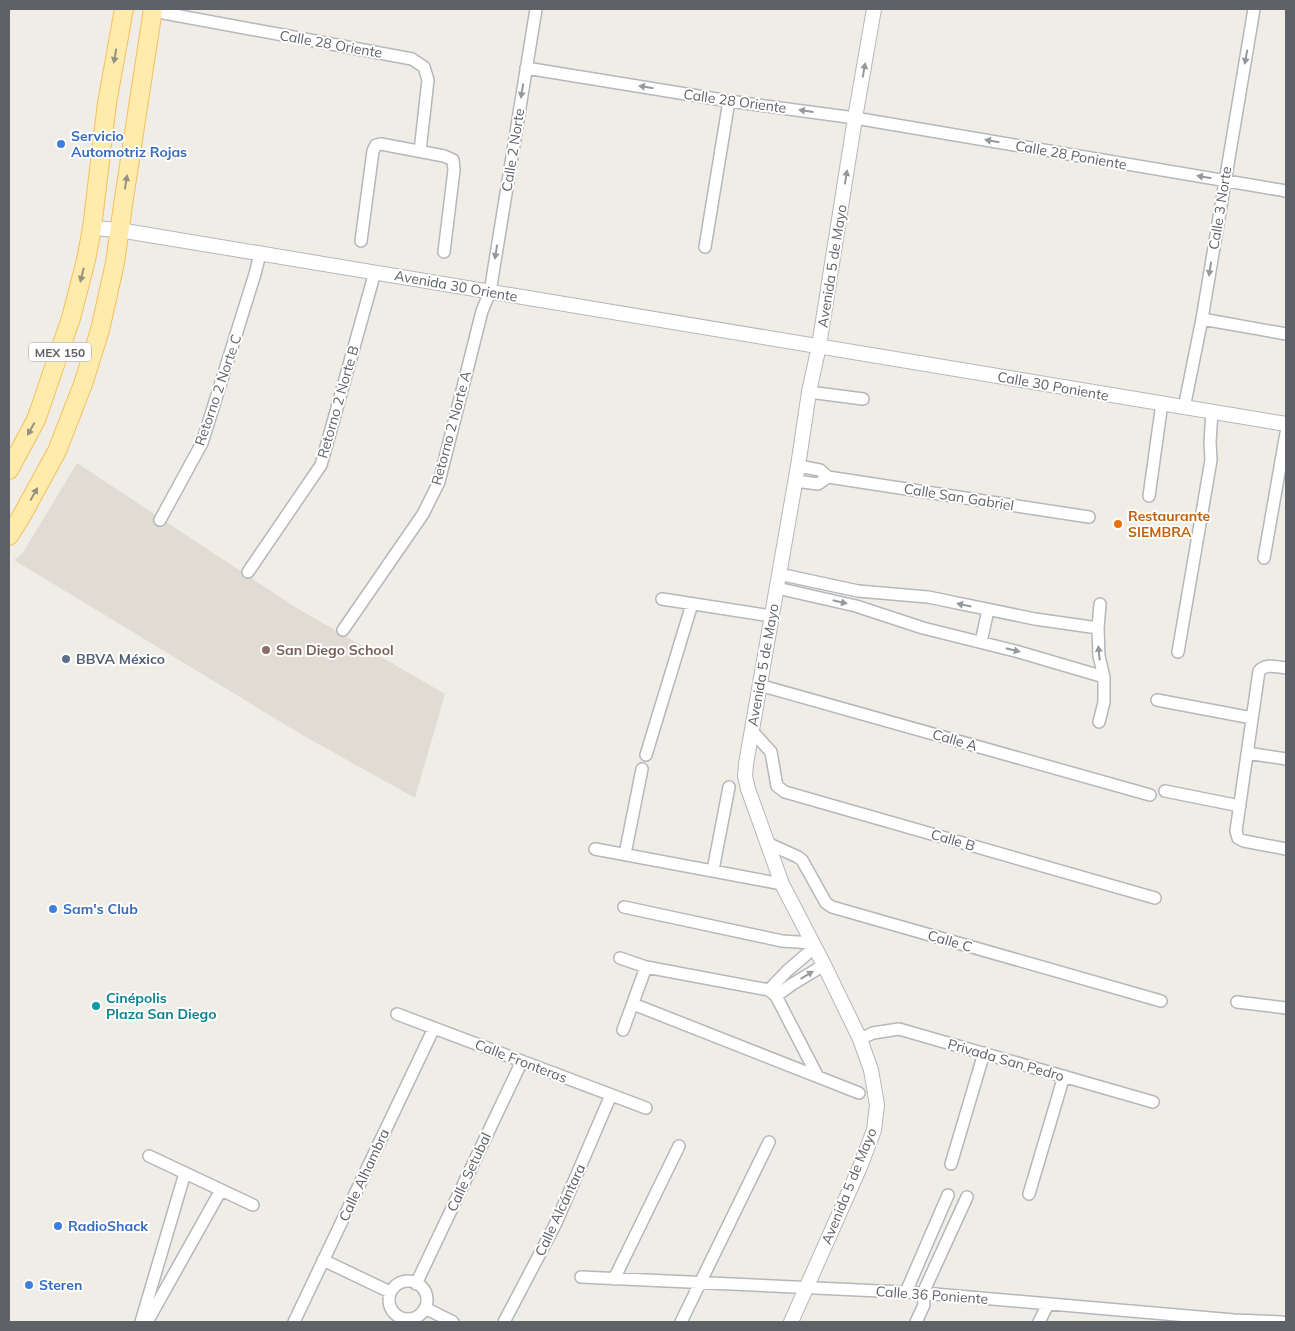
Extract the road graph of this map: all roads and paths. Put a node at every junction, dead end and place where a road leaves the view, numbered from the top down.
1 (124, 9) edge
2 (536, 9) edge
3 (874, 9) edge
4 (1254, 9) edge
5 (153, 10) edge
6 (526, 68) junction
7 (729, 101) junction
8 (855, 118) junction
9 (420, 151) junction
10 (1224, 180) junction
11 (1286, 191) edge
12 (92, 228) junction
13 (120, 230) junction
14 (361, 241) dead end
15 (705, 247) dead end
16 (444, 252) dead end
17 (260, 254) junction
18 (375, 272) junction
19 (490, 292) junction
20 (1202, 320) junction
21 (1286, 334) edge
22 (819, 346) junction
23 (809, 392) junction
24 (863, 399) dead end
25 (1162, 403) junction
26 (1184, 408) junction
27 (1212, 412) junction
28 (1286, 424) edge
29 (1286, 433) edge
30 (798, 466) junction
31 (9, 470) edge
32 (828, 477) junction
33 (795, 481) junction
34 (1149, 496) dead end
35 (1089, 517) dead end
36 (160, 520) dead end
37 (9, 536) edge
38 (1264, 558) dead end
39 (248, 572) dead end
40 (779, 574) junction
41 (776, 588) junction
42 (662, 599) dead end
43 (692, 604) junction
44 (1100, 604) dead end
45 (988, 610) junction
46 (771, 616) junction
47 (1098, 628) junction
48 (343, 630) dead end
49 (981, 642) junction
50 (1178, 652) dead end
51 (1286, 668) edge
52 (1104, 677) junction
53 (760, 685) junction
54 (1157, 700) dead end
55 (1252, 718) junction
56 (1099, 722) dead end
57 (752, 730) junction
58 (1247, 753) junction
59 (646, 756) dead end
60 (1286, 760) edge
61 (642, 769) dead end
62 (729, 787) dead end
63 (1165, 791) dead end
64 (1150, 795) dead end
65 (1240, 806) junction
66 (767, 843) junction
67 (595, 849) dead end
68 (1286, 849) edge
69 (625, 854) junction
70 (713, 870) junction
71 (782, 884) junction
72 (1155, 898) dead end
73 (624, 907) dead end
74 (814, 945) junction
75 (620, 958) dead end
76 (824, 965) junction
77 (646, 967) junction
78 (773, 993) junction
79 (1161, 1001) dead end
80 (1237, 1002) dead end
81 (632, 1004) junction
82 (1286, 1008) edge
83 (397, 1014) dead end
84 (434, 1028) junction
85 (623, 1030) dead end
86 (860, 1039) junction
87 (984, 1053) junction
88 (522, 1061) junction
89 (1064, 1076) junction
90 (818, 1077) junction
91 (859, 1093) dead end
92 (611, 1095) junction
93 (1153, 1102) dead end
94 (646, 1108) dead end
95 (769, 1142) dead end
96 (679, 1146) dead end
97 (149, 1156) dead end
98 (951, 1164) dead end
99 (186, 1173) junction
100 (221, 1190) junction
101 (1029, 1194) dead end
102 (948, 1195) dead end
103 (967, 1197) dead end
104 (253, 1205) dead end
105 (323, 1260) junction
106 (581, 1277) dead end
107 (614, 1279) junction
108 (700, 1283) junction
109 (416, 1284) junction
110 (807, 1288) junction
111 (390, 1292) junction
112 (906, 1292) junction
113 (923, 1293) junction
114 (1048, 1304) junction
115 (425, 1308) junction
116 (401, 1320) edge
117 (140, 1322) edge
118 (147, 1322) edge
119 (294, 1322) edge
120 (453, 1322) edge
121 (504, 1322) edge
122 (681, 1322) edge
123 (791, 1322) edge
124 (916, 1322) edge
125 (1040, 1322) edge
126 (1282, 1322) edge

1 -> 12 main road, MEX 150
2 - 6 street, Calle 2 Norte
8 -> 3 street, Avenida 5 de Mayo
4 -> 10 street, Calle 3 Norte
5 - 9 street, Calle 28 Oriente
13 -> 5 main road, MEX 150
7 -> 6 street, Calle 28 Oriente
6 -> 19 street, Calle 2 Norte
8 -> 7 street, Calle 28 Oriente
7 - 15 street
10 -> 8 street, Calle 28 Poniente
22 -> 8 street, Avenida 5 de Mayo
9 - 14 street
9 - 16 street
10 - 11 street, Calle 28 Poniente
10 -> 20 street, Calle 3 Norte
12 - 13 street, Avenida 30 Oriente
12 -> 31 main road, MEX 150
13 - 17 street, Avenida 30 Oriente
37 -> 13 main road, MEX 150
17 - 18 street, Avenida 30 Oriente
17 - 36 street, Retorno 2 Norte C
18 - 19 street, Avenida 30 Oriente
18 - 39 street, Retorno 2 Norte B
19 - 22 street, Avenida 30 Oriente
19 - 48 street, Retorno 2 Norte A
20 - 21 street
20 - 26 street, Calle 3 Norte
22 - 23 street, Avenida 5 de Mayo
22 - 25 street, Calle 30 Poniente
23 - 24 street
23 - 30 street, Avenida 5 de Mayo
25 - 26 street, Calle 30 Poniente
25 - 34 street
26 - 27 street, Calle 30 Poniente
27 - 28 street, Calle 30 Poniente
27 - 50 street
29 - 38 street
30 - 32 street, Calle San Gabriel
30 - 33 street, Avenida 5 de Mayo
32 - 33 street, Calle San Gabriel
32 - 35 street, Calle San Gabriel
33 - 40 street, Avenida 5 de Mayo
40 - 41 street, Avenida 5 de Mayo
45 -> 40 street
41 - 46 street, Avenida 5 de Mayo
41 -> 49 street
42 - 43 street
43 - 46 street
43 - 59 street
44 - 47 street
45 - 47 street
45 - 49 street
46 - 53 street, Avenida 5 de Mayo
52 -> 47 street
49 -> 52 street
51 - 55 street
52 - 56 street
53 - 57 street, Avenida 5 de Mayo
53 - 64 street, Calle A
54 - 55 street
55 - 58 street
57 - 66 street, Avenida 5 de Mayo
57 - 72 street, Calle B
58 - 60 street
58 - 65 street
61 - 69 street
62 - 70 street
63 - 65 street
65 - 68 street
66 - 71 street, Avenida 5 de Mayo
66 - 79 street, Calle C
67 - 69 street
69 - 70 street
70 - 71 street
71 - 74 street, Avenida 5 de Mayo
73 - 74 street
74 - 76 street, Avenida 5 de Mayo
74 - 78 street
75 - 77 street
78 -> 76 street
76 - 86 street, Avenida 5 de Mayo
77 - 78 street
77 - 81 street
78 - 90 street
80 - 82 street
81 - 85 street
81 - 90 street
83 - 84 street, Calle Fronteras
84 - 88 street, Calle Fronteras
84 - 105 street, Calle Alhambra
86 - 87 street, Privada San Pedro
86 - 110 street, Avenida 5 de Mayo
87 - 89 street, Privada San Pedro
87 - 98 street
88 - 92 street, Calle Fronteras
88 - 109 street, Calle Setubal
89 - 93 street, Privada San Pedro
89 - 101 street
90 - 91 street
92 - 94 street, Calle Fronteras
92 - 121 street, Calle Alcántara
95 - 108 street
96 - 107 street
97 - 99 street
99 - 100 street
99 - 117 street
100 - 104 street
100 - 118 street
102 - 112 street
103 - 113 street
105 - 111 street
105 - 119 street, Calle Alhambra
106 - 107 street, Calle 36 Poniente
107 - 108 street, Calle 36 Poniente
108 - 110 street, Calle 36 Poniente
108 - 122 street
109 - 111 street
109 - 115 street
110 - 112 street, Calle 36 Poniente
110 - 123 street, Avenida 5 de Mayo
111 - 116 street
112 - 113 street, Calle 36 Poniente
113 - 114 street, Calle 36 Poniente
113 - 124 street
114 - 125 street
114 - 126 street, Calle 36 Poniente
115 - 116 street
115 - 120 street

